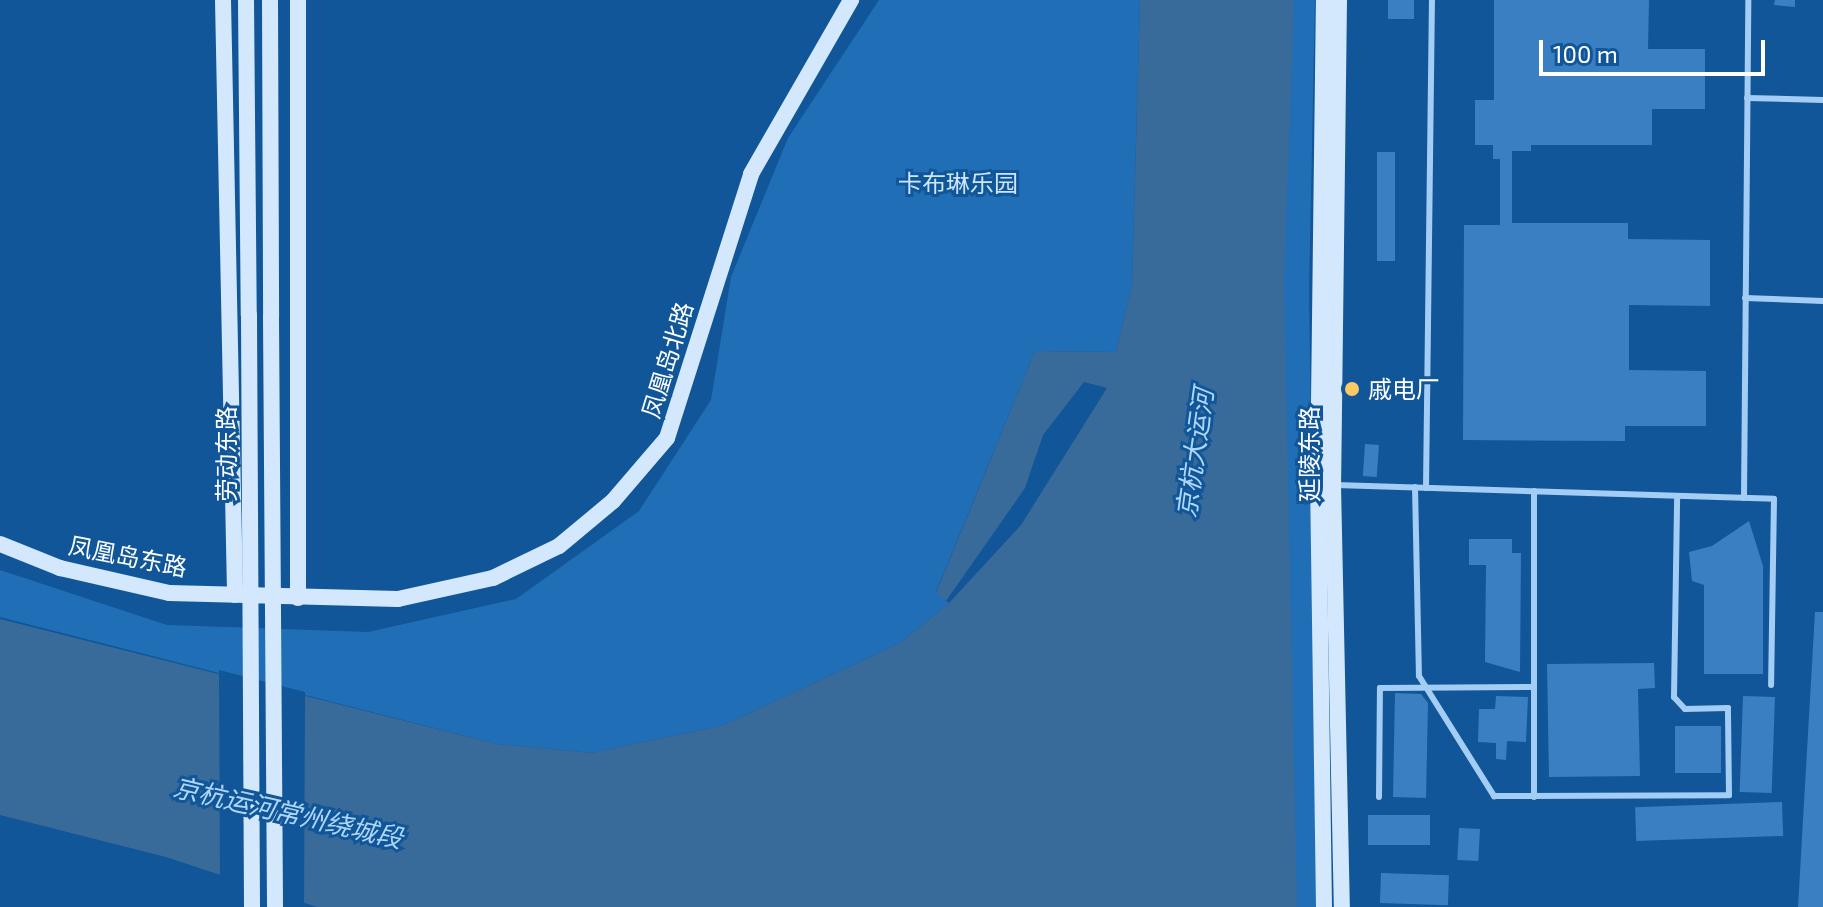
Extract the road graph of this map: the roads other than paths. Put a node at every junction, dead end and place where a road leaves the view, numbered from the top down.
1 (223, 0) edge
2 (246, 0) edge
3 (270, 0) edge
4 (298, 0) edge
5 (851, 0) edge
6 (1324, 0) edge
7 (1339, 0) edge
8 (1432, 0) edge
9 (1748, 0) edge
10 (1747, 98) junction
11 (1823, 100) edge
12 (1745, 298) junction
13 (1823, 301) edge
14 (1333, 485) junction
15 (1415, 487) junction
16 (1426, 488) junction
17 (1534, 491) junction
18 (1677, 496) junction
19 (1744, 498) junction
20 (0, 544) edge
21 (235, 595) junction
22 (298, 598) junction
23 (1771, 685) dead end
24 (1426, 687) junction
25 (1534, 687) junction
26 (1379, 797) dead end
27 (1534, 797) junction
28 (252, 907) edge
29 (275, 907) edge
30 (1324, 907) edge
31 (1342, 907) edge

1 - 21 main road
2 - 28 main road, 劳动东路, bridge
3 - 29 main road, 劳动东路, bridge
4 - 22 main road
5 - 22 main road, 凤凰岛北路
6 - 30 main road, 延陵东路
7 - 14 main road, 延陵东路
8 - 16 lane
9 - 10 lane
10 - 11 lane
10 - 12 lane
12 - 13 lane
12 - 19 lane
14 - 15 lane
14 - 31 main road, 延陵东路
15 - 16 lane
15 - 24 lane
16 - 17 lane
17 - 18 lane
17 - 25 lane
18 - 19 lane
18 - 27 lane
19 - 23 lane
20 - 21 main road, 凤凰岛东路
21 - 22 main road, 凤凰岛东路
24 - 25 lane
24 - 26 lane
24 - 27 lane
25 - 27 lane

